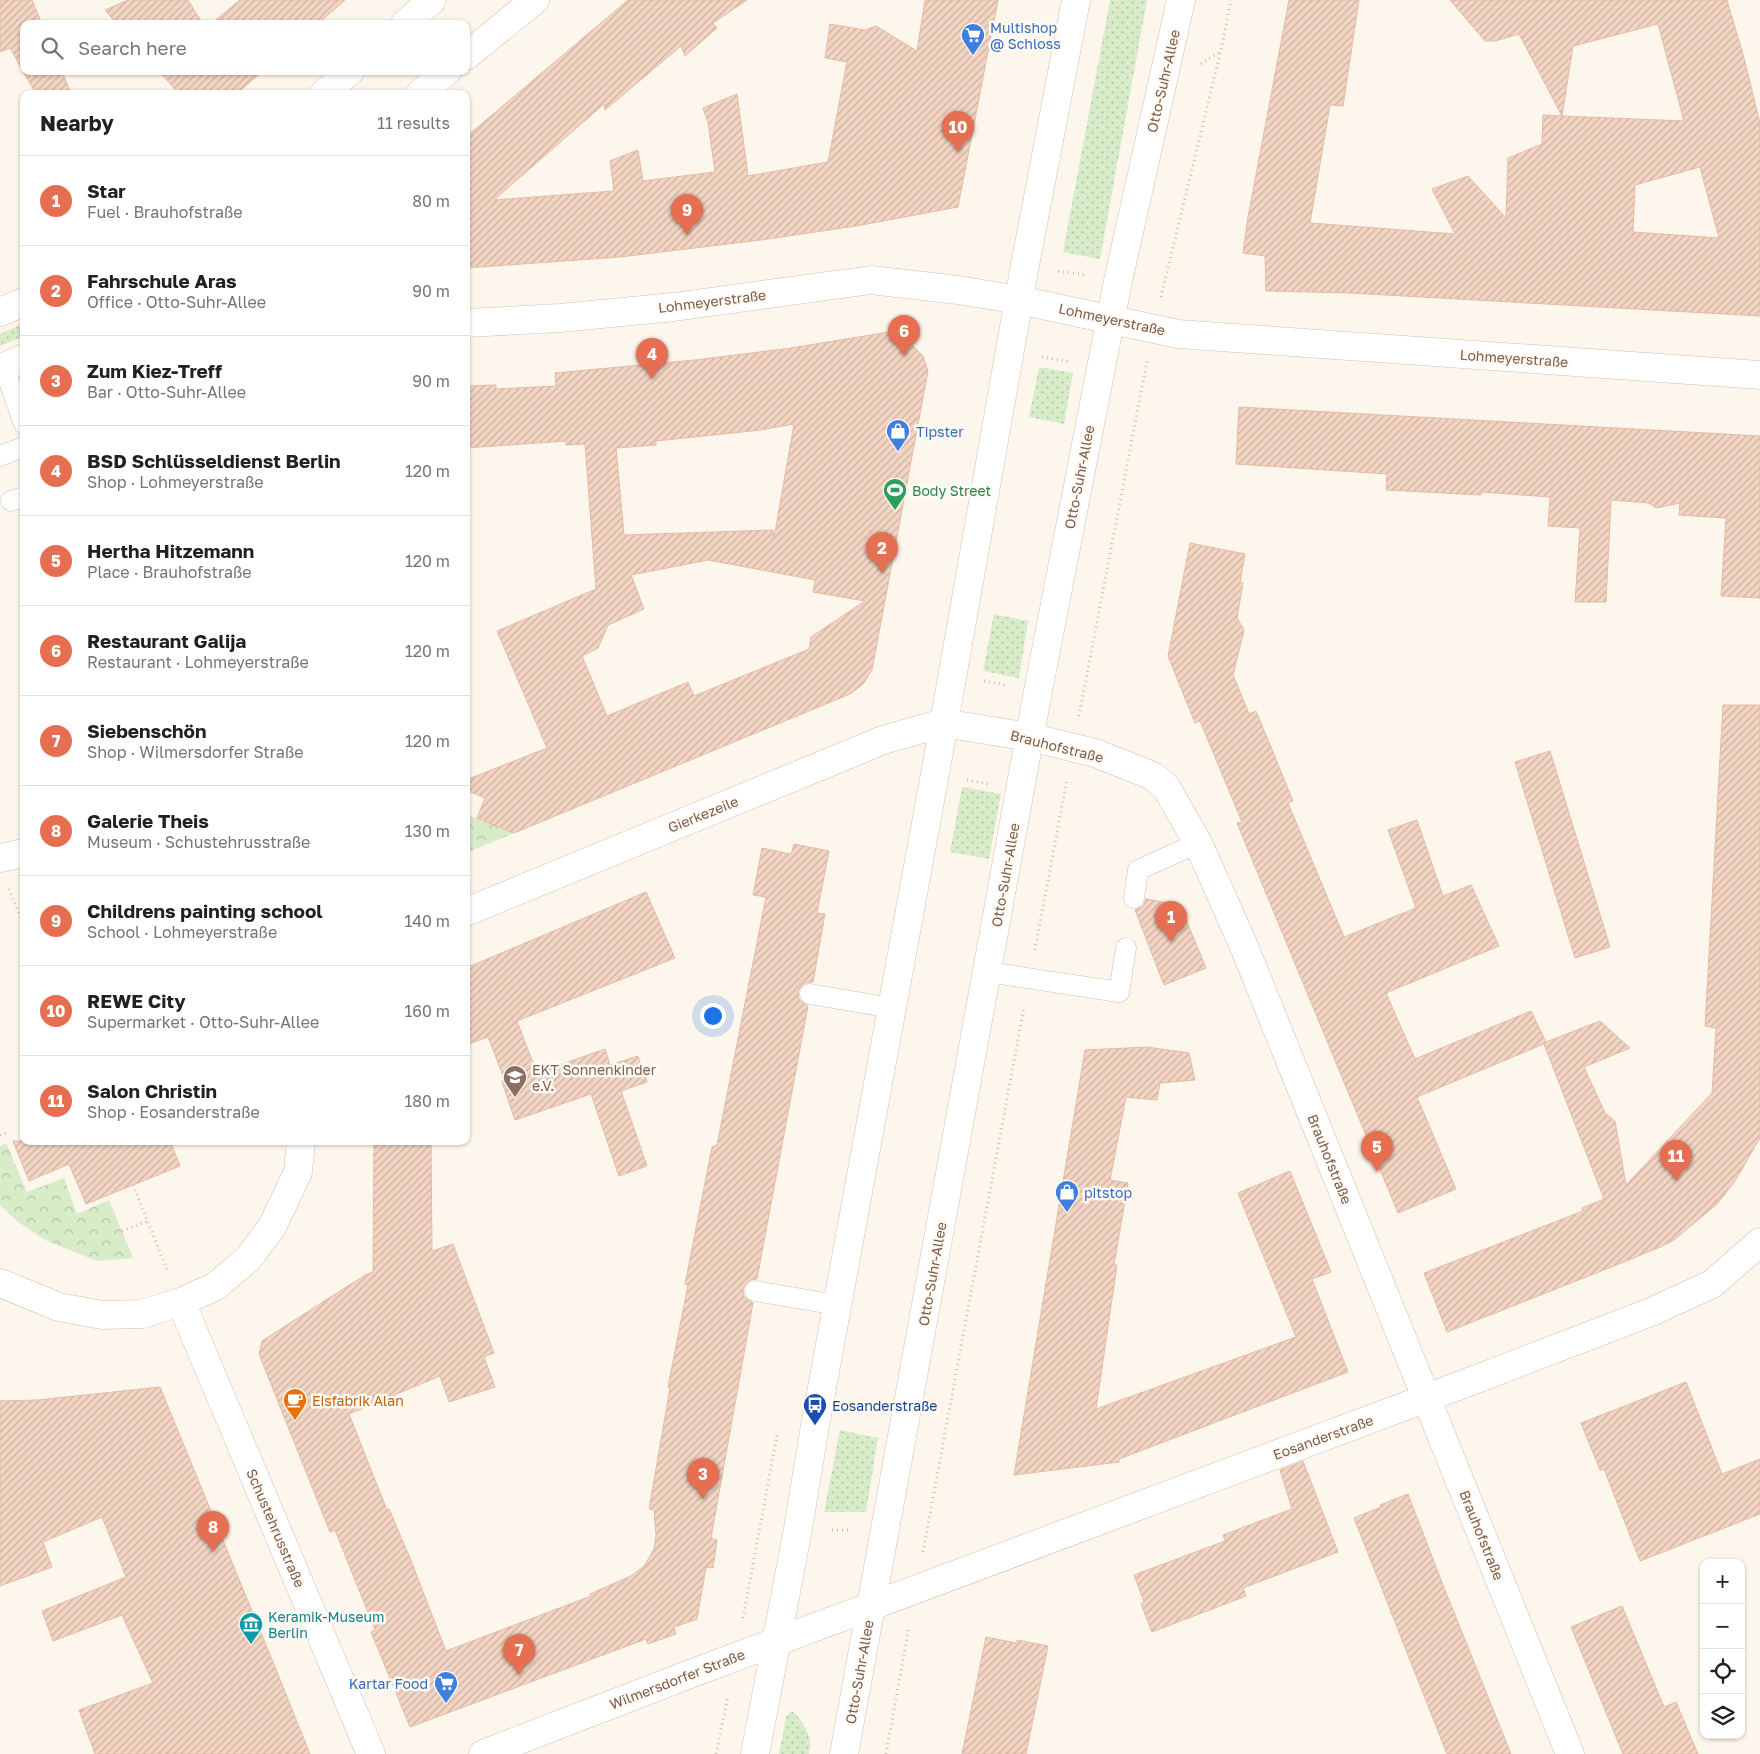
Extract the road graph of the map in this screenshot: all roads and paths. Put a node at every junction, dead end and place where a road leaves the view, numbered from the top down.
1 (432, 0) edge
2 (535, 0) edge
3 (1076, 0) edge
4 (1181, 0) edge
5 (1231, 0) edge
6 (410, 20) edge
7 (470, 53) edge
8 (345, 75) edge
9 (442, 75) edge
10 (329, 90) edge
11 (425, 90) edge
12 (1057, 270) dead end
13 (1090, 276) dead end
14 (1019, 300) junction
15 (20, 304) edge
16 (1159, 305) dead end
17 (0, 312) edge
18 (1110, 319) junction
19 (470, 323) edge
20 (1041, 356) dead end
21 (1148, 358) dead end
22 (1074, 362) dead end
23 (9, 365) edge
24 (1760, 376) edge
25 (20, 408) edge
26 (20, 448) edge
27 (0, 456) edge
28 (981, 681) dead end
29 (1013, 686) dead end
30 (1079, 717) dead end
31 (943, 723) junction
32 (1030, 737) junction
33 (1068, 773) dead end
34 (962, 779) dead end
35 (994, 785) dead end
36 (1198, 843) junction
37 (20, 856) edge
38 (3, 869) edge
39 (1134, 898) dead end
40 (470, 910) edge
41 (20, 914) edge
42 (1126, 948) dead end
43 (988, 972) junction
44 (1030, 978) junction
45 (810, 994) dead end
46 (892, 1008) junction
47 (9, 1132) dead end
48 (0, 1135) edge
49 (301, 1145) edge
50 (133, 1185) dead end
51 (148, 1221) junction
52 (122, 1231) dead end
53 (1760, 1242) edge
54 (0, 1283) edge
55 (755, 1291) dead end
56 (181, 1302) junction
57 (837, 1305) junction
58 (1427, 1398) junction
59 (764, 1506) dead end
60 (931, 1507) dead end
61 (830, 1530) dead end
62 (855, 1530) dead end
63 (750, 1583) dead end
64 (871, 1606) junction
65 (777, 1641) junction
66 (896, 1699) dead end
67 (371, 1754) edge
68 (483, 1754) edge
69 (756, 1754) edge
70 (844, 1754) edge
71 (886, 1754) edge
72 (1570, 1754) edge

1 - 6 street
2 - 7 street
3 - 14 street
4 - 18 street, Otto-Suhr-Allee
5 - 16 path
8 - 10 street
9 - 11 street
12 - 13 path
14 - 18 street, Lohmeyerstraße
14 - 19 street, Lohmeyerstraße
14 - 31 street
15 - 17 street
18 - 24 street, Lohmeyerstraße
18 - 32 street, Otto-Suhr-Allee
20 - 22 path
21 - 30 path
23 - 25 lane
26 - 27 lane
28 - 29 path
31 - 32 street, Brauhofstraße
31 - 40 street, Gierkezeile
31 - 46 street
32 - 36 street, Brauhofstraße
32 - 43 street, Otto-Suhr-Allee
33 - 44 path
34 - 35 path
36 - 39 lane
36 - 58 street, Brauhofstraße
37 - 38 street
38 - 41 path
42 - 44 lane
43 - 44 lane
43 - 64 street, Otto-Suhr-Allee
44 - 60 path
45 - 46 lane
46 - 57 street
47 - 48 path
49 - 56 street
50 - 51 path
51 - 52 path
51 - 56 path
53 - 58 street, Eosanderstraße
54 - 56 street
55 - 57 lane
56 - 67 street, Schustehrusstraße
57 - 65 street
58 - 64 street, Eosanderstraße
58 - 72 street, Brauhofstraße
59 - 63 path
61 - 62 path
64 - 65 street, Wilmersdorfer Straße
64 - 70 street, Otto-Suhr-Allee
65 - 68 street, Wilmersdorfer Straße
65 - 69 street
66 - 71 path

